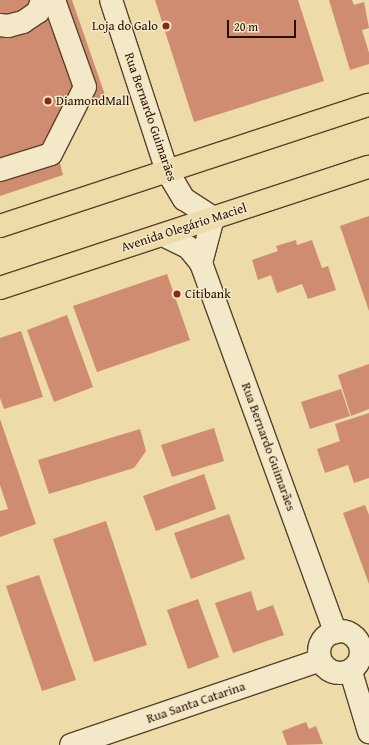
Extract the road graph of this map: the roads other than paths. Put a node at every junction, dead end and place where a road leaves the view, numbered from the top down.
1 (42, 0) edge
2 (54, 0) edge
3 (111, 0) edge
4 (0, 25) edge
5 (369, 105) edge
6 (369, 167) edge
7 (0, 170) edge
8 (167, 171) junction
9 (213, 218) junction
10 (0, 226) edge
11 (164, 234) junction
12 (201, 263) junction
13 (0, 288) edge
14 (335, 632) junction
15 (364, 643) edge
16 (320, 660) junction
17 (351, 672) junction
18 (369, 732) edge
19 (72, 745) edge

1 - 4 street
2 - 7 street
3 - 8 street, Rua Bernardo Guimarães
5 - 8 main road
6 - 9 main road, Avenida Olegário Maciel
8 - 9 street, Rua Bernardo Guimarães
8 - 10 main road
9 - 11 main road, Avenida Olegário Maciel
9 - 12 street
11 - 12 street, Rua Bernardo Guimarães
11 - 13 main road, Avenida Olegário Maciel
12 - 14 street, Rua Bernardo Guimarães
14 - 15 street
14 - 16 street
15 - 17 street
16 - 17 street
16 - 19 street, Rua Santa Catarina
17 - 18 street

